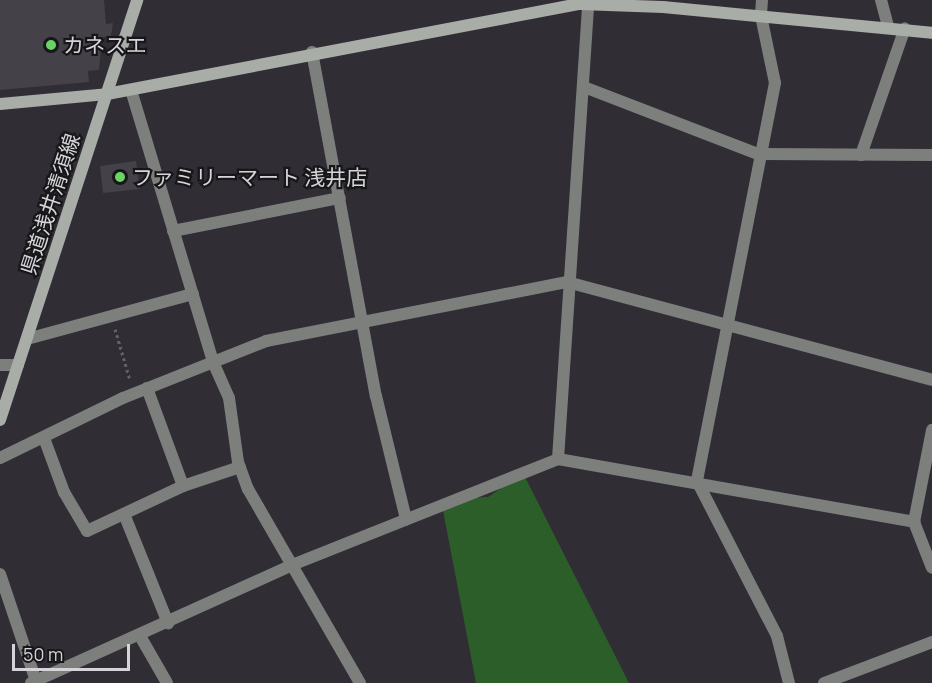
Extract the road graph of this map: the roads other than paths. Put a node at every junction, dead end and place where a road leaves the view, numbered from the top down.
1 (137, 0) edge
2 (565, 0) edge
3 (762, 0) edge
4 (881, 0) edge
5 (584, 4) junction
6 (663, 4) edge
7 (761, 16) junction
8 (888, 26) junction
9 (905, 28) junction
10 (932, 33) edge
11 (312, 52) junction
12 (584, 87) junction
13 (131, 90) junction
14 (107, 94) junction
15 (0, 104) edge
16 (758, 154) junction
17 (861, 155) junction
18 (932, 155) edge
19 (340, 198) junction
20 (174, 231) junction
21 (567, 282) junction
22 (193, 294) junction
23 (364, 320) junction
24 (726, 325) junction
25 (27, 339) junction
26 (213, 362) junction
27 (0, 365) edge
28 (18, 365) junction
29 (932, 380) edge
30 (147, 388) junction
31 (0, 420) edge
32 (932, 429) edge
33 (44, 438) junction
34 (0, 458) edge
35 (558, 459) junction
36 (240, 467) junction
37 (697, 481) junction
38 (183, 486) junction
39 (124, 514) junction
40 (406, 519) junction
41 (914, 522) junction
42 (292, 565) junction
43 (932, 568) edge
44 (0, 574) edge
45 (168, 623) junction
46 (140, 636) junction
47 (932, 642) edge
48 (34, 682) edge
49 (167, 683) edge
50 (360, 683) edge
51 (789, 683) edge
52 (824, 683) edge

1 - 14 street, 県道浅井清須線
2 - 5 street
3 - 7 street
4 - 8 street
5 - 6 street
5 - 11 street
5 - 12 street
6 - 7 street
7 - 8 street
7 - 16 street
8 - 9 street
9 - 10 street
9 - 17 street
11 - 13 street
11 - 19 street
12 - 16 street
12 - 21 street
13 - 14 street
13 - 20 street
14 - 15 street
14 - 25 street, 県道浅井清須線
16 - 17 street
16 - 24 street
17 - 18 street
19 - 20 street
19 - 23 street
20 - 22 street
21 - 23 street
21 - 24 street
21 - 35 street
22 - 25 street
22 - 26 street
23 - 26 street
23 - 40 street
24 - 29 street
24 - 37 street
25 - 28 street, 県道浅井清須線
26 - 30 street
26 - 36 street
27 - 28 street
28 - 31 street, 県道浅井清須線
30 - 33 street
30 - 38 street
32 - 41 street
33 - 34 street
33 - 39 street
35 - 37 street
35 - 40 street
36 - 38 street
36 - 42 street
37 - 41 street
37 - 51 street
38 - 39 street
39 - 45 street
40 - 42 street
41 - 43 street
42 - 45 street
42 - 50 street
44 - 48 street
45 - 46 street
46 - 48 street
46 - 49 street
47 - 52 street

